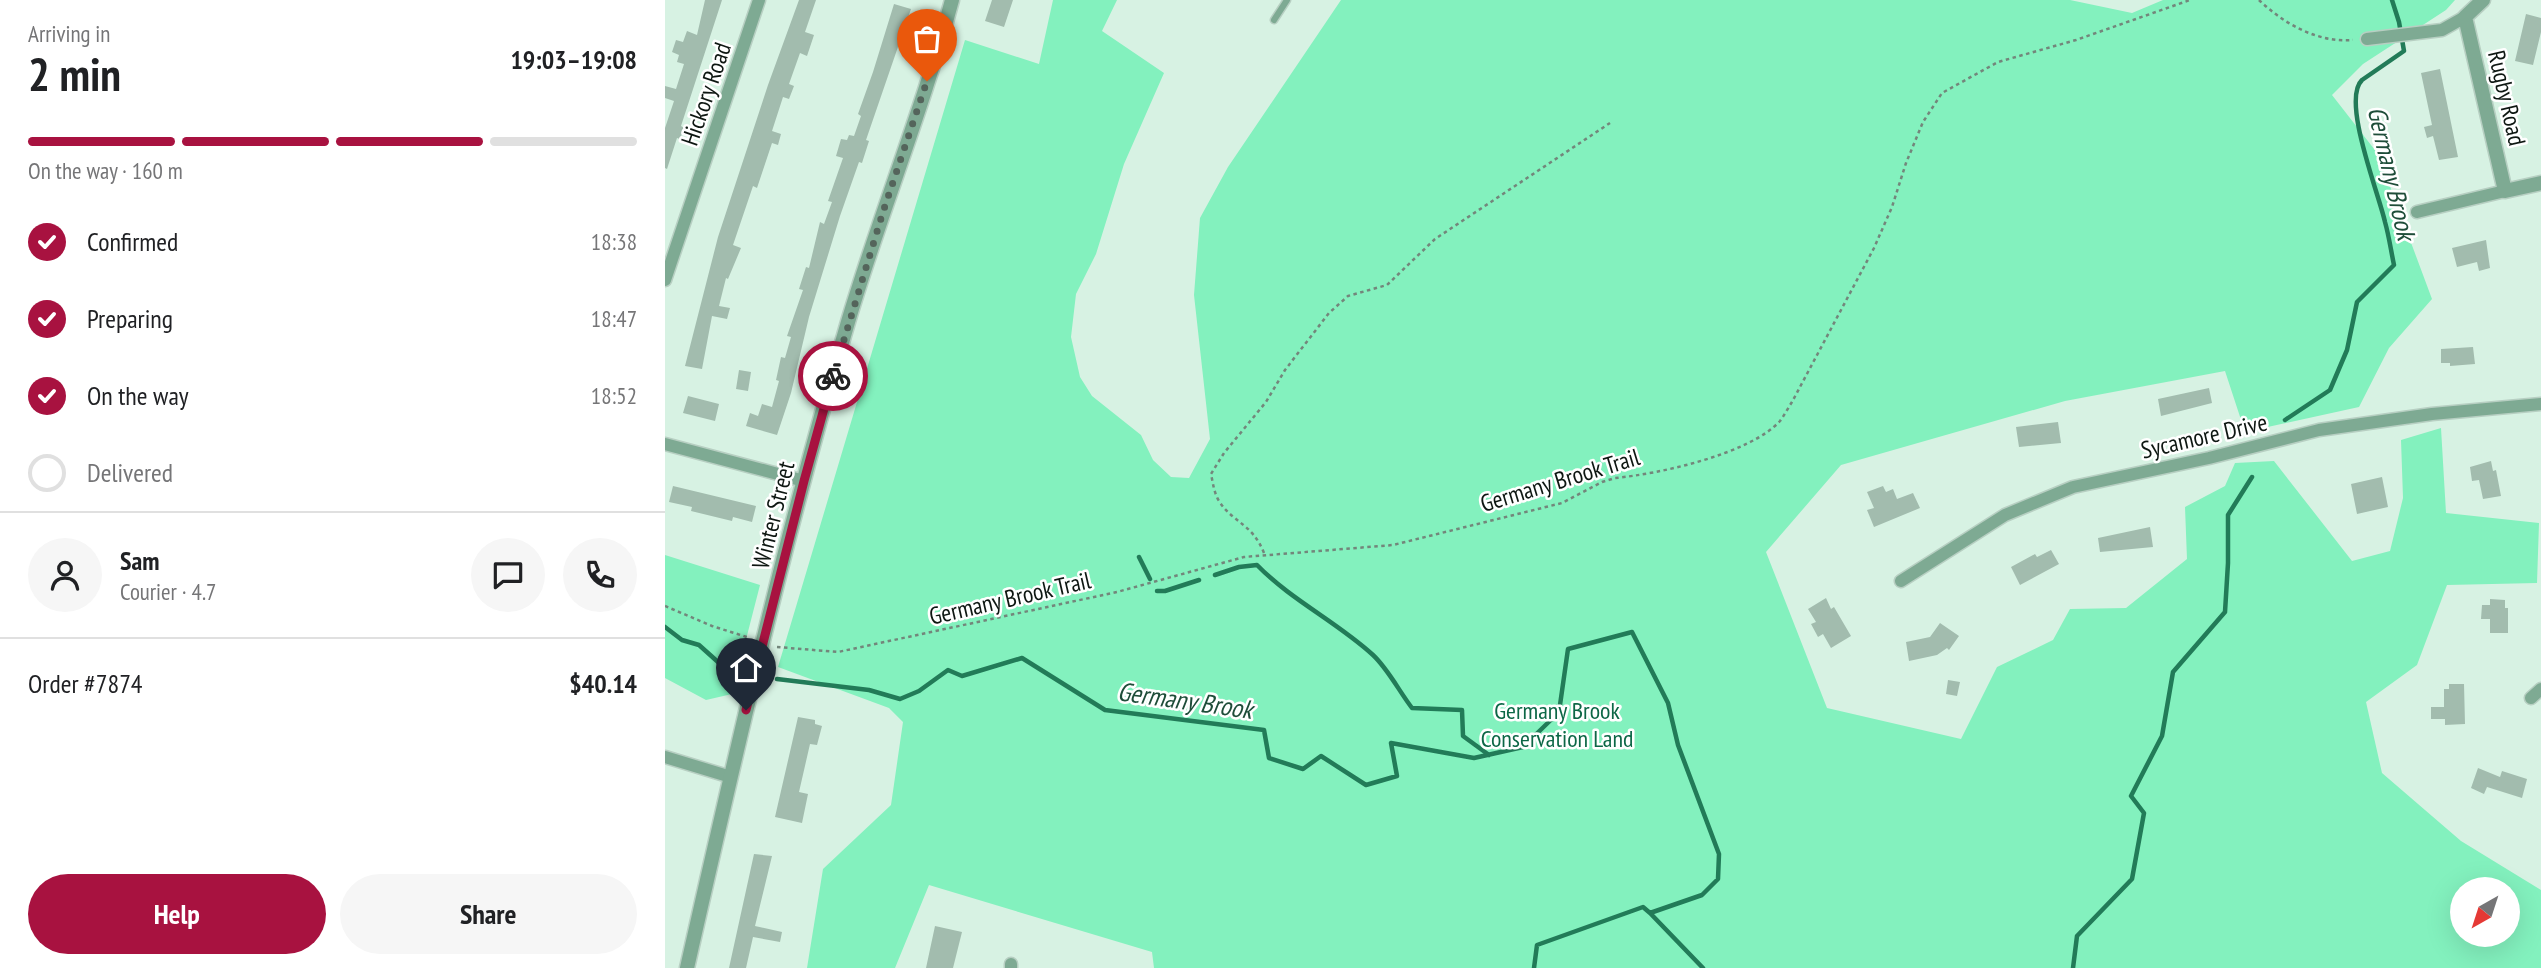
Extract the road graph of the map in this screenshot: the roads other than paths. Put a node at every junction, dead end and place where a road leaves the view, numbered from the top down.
1 (759, 0) edge
2 (952, 0) edge
3 (1287, 0) edge
4 (2483, 0) edge
5 (2465, 17) junction
6 (1274, 20) dead end
7 (2374, 38) road end
8 (2541, 183) edge
9 (2505, 191) junction
10 (2417, 212) dead end
11 (665, 281) edge
12 (2541, 404) edge
13 (665, 444) edge
14 (804, 481) junction
15 (1901, 581) dead end
16 (2541, 689) edge
17 (2531, 698) dead end
18 (665, 757) edge
19 (731, 777) junction
20 (687, 968) edge

1 - 11 street, Hickory Road
2 - 14 street, Winter Street
3 - 6 lane
4 - 5 street
5 - 7 street
5 - 9 street, Rugby Road
8 - 9 street
9 - 10 street
12 - 15 street, Sycamore Drive
13 - 14 street
14 - 19 street, Winter Street
16 - 17 street
18 - 19 street
19 - 20 street, Winter Street

